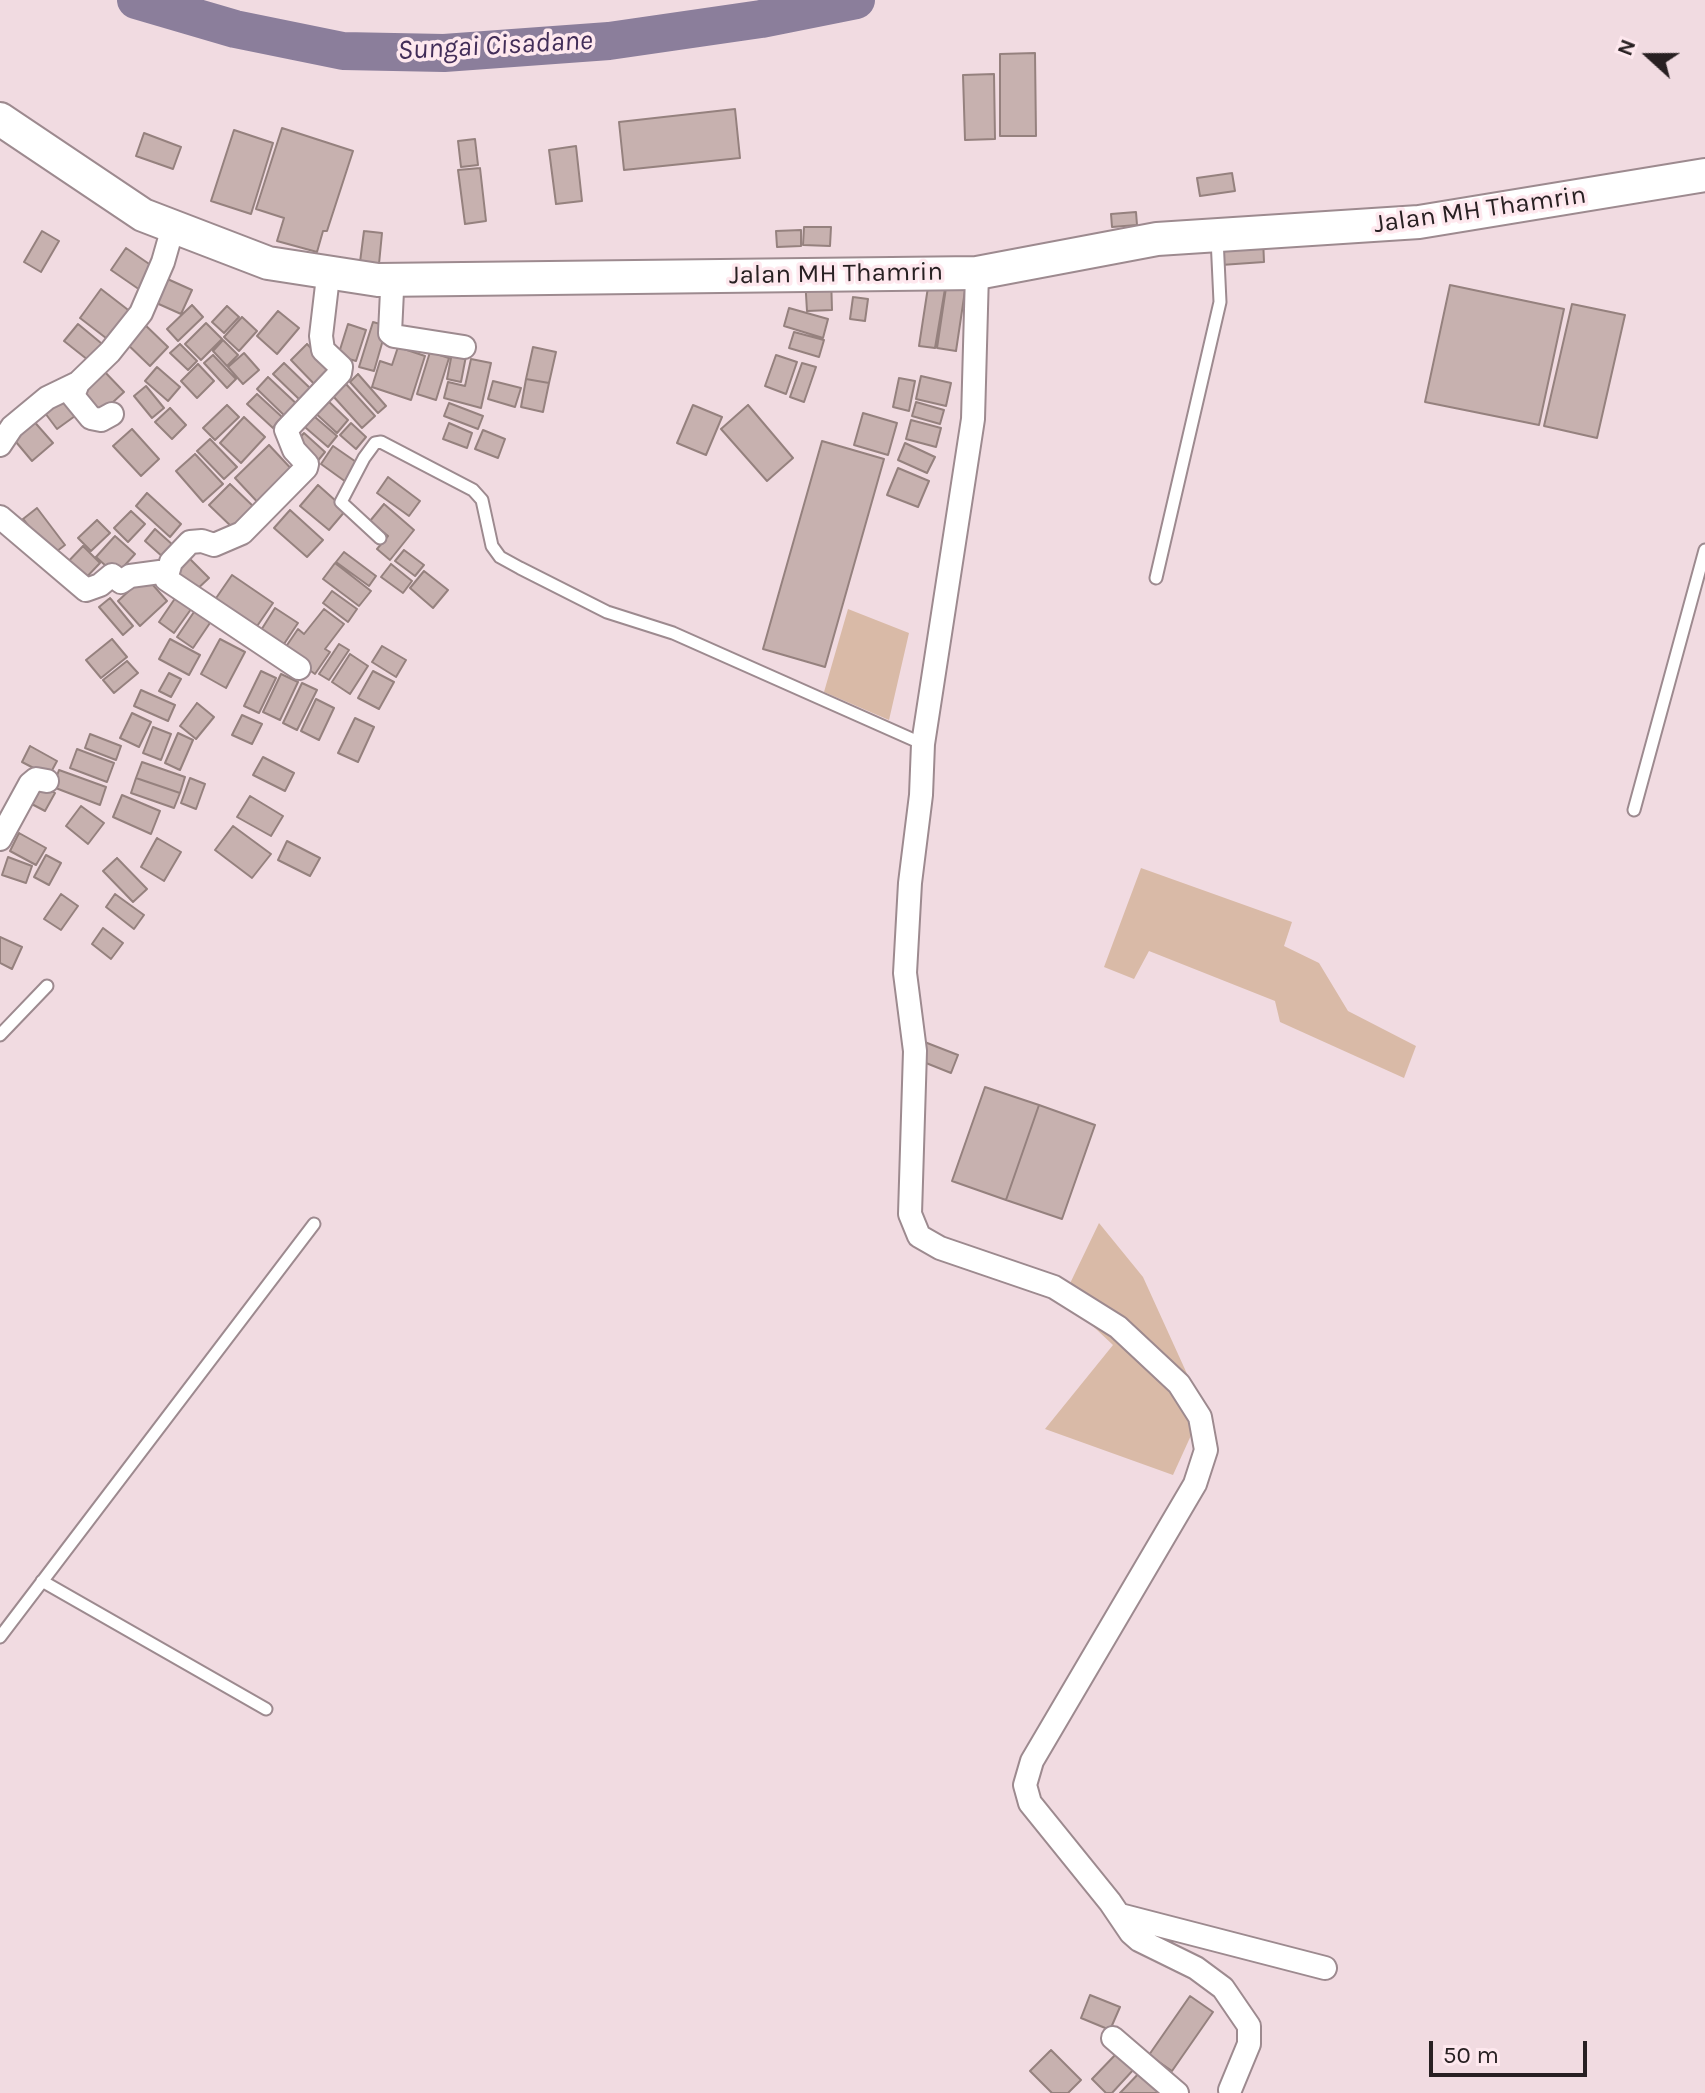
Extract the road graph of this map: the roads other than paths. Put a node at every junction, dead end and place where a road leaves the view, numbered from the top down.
1 (0, 119) edge
2 (1705, 175) edge
3 (172, 231) junction
4 (1217, 236) junction
5 (977, 273) junction
6 (326, 279) junction
7 (385, 285) junction
8 (464, 347) dead end
9 (78, 383) junction
10 (112, 414) dead end
11 (0, 445) edge
12 (0, 517) edge
13 (380, 538) dead end
14 (1705, 550) edge
15 (167, 571) junction
16 (1156, 578) dead end
17 (299, 668) dead end
18 (923, 744) junction
19 (47, 781) dead end
20 (1634, 810) dead end
21 (0, 839) edge
22 (47, 986) dead end
23 (0, 1035) edge
24 (314, 1224) dead end
25 (42, 1581) junction
26 (0, 1637) edge
27 (266, 1709) dead end
28 (1120, 1915) junction
29 (1325, 1968) dead end
30 (1113, 2038) dead end
31 (1225, 2092) edge
32 (1177, 2093) edge

1 - 3 street, Jalan MH Thamrin
2 - 4 street, Jalan MH Thamrin
3 - 6 street, Jalan MH Thamrin
3 - 9 street
4 - 5 street, Jalan MH Thamrin
4 - 16 lane
5 - 7 street, Jalan MH Thamrin
5 - 18 street
6 - 7 street, Jalan MH Thamrin
6 - 15 street
7 - 8 street
9 - 10 street
9 - 11 street
12 - 15 street
13 - 18 lane
14 - 20 lane
15 - 17 street
18 - 28 street
19 - 21 street
22 - 23 lane
24 - 25 lane
25 - 26 lane
25 - 27 lane
28 - 29 street
28 - 31 street
30 - 32 street

